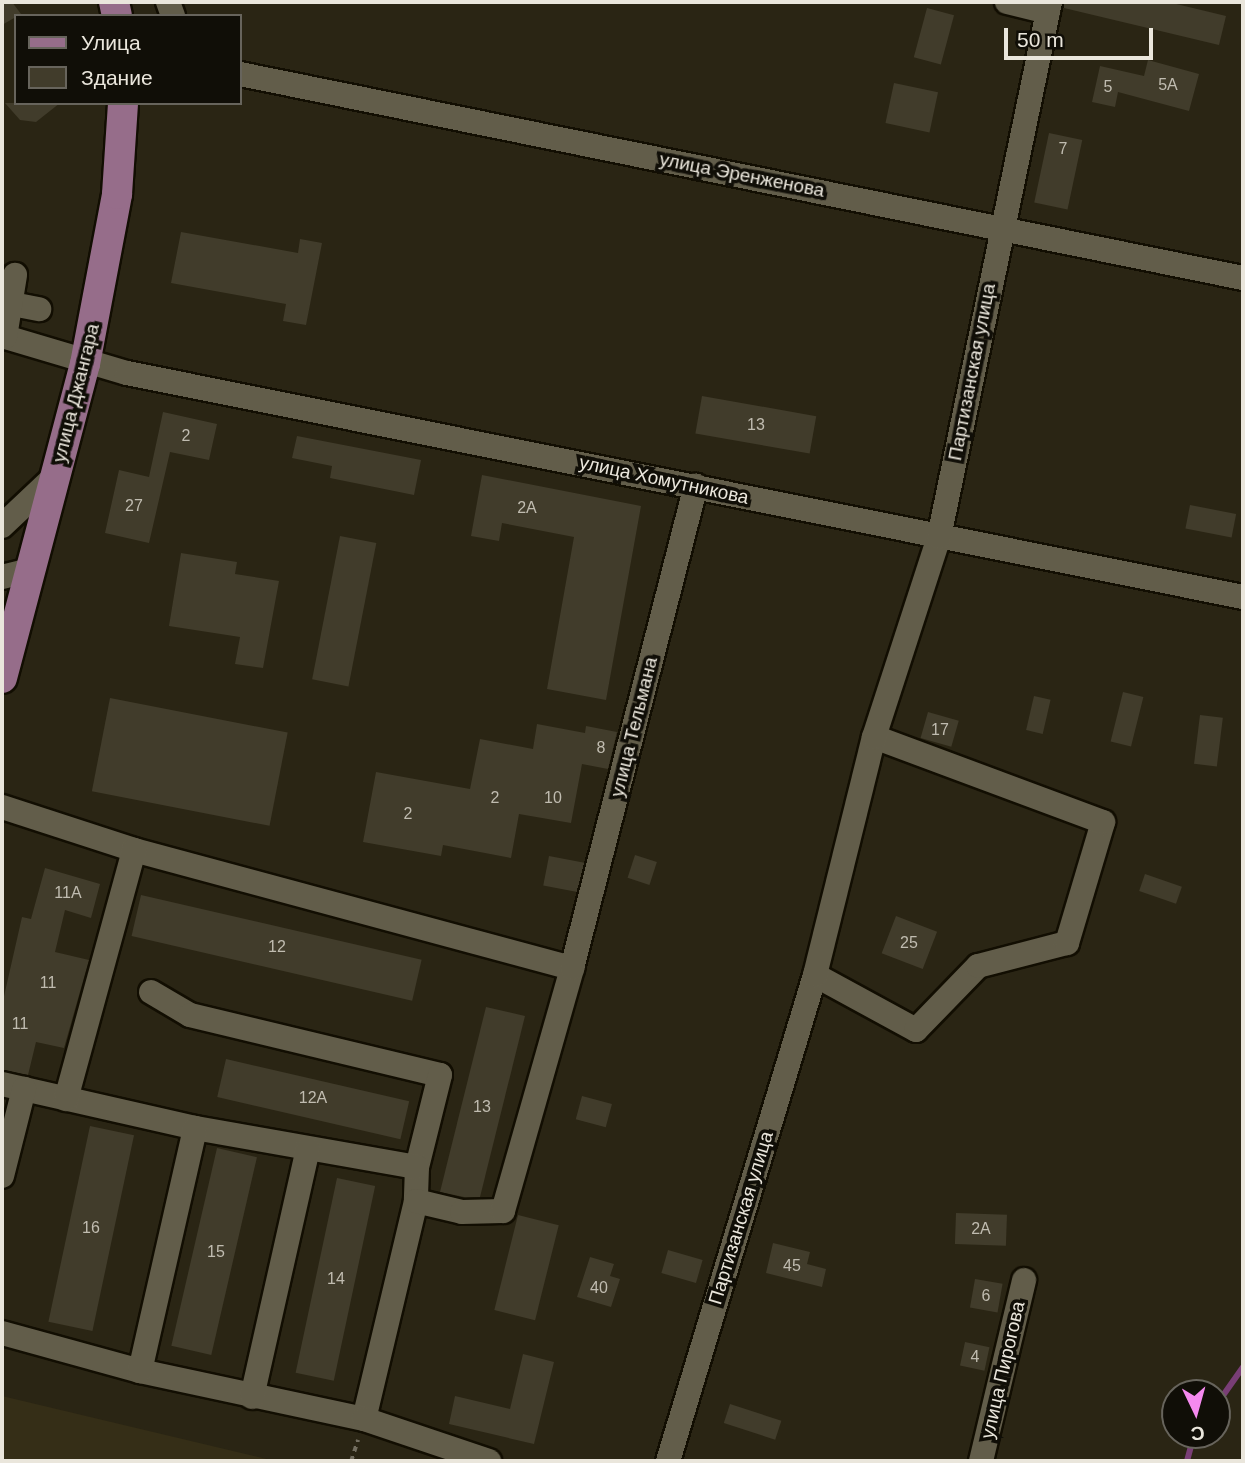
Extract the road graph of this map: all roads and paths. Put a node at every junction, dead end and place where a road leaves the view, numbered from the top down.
1 (1007, 2) edge
2 (1049, 7) edge
3 (242, 74) edge
4 (124, 105) edge
5 (1001, 228) junction
6 (15, 275) dead end
7 (1243, 278) edge
8 (6, 303) edge
9 (39, 309) dead end
10 (3, 336) edge
11 (85, 364) junction
12 (54, 477) junction
13 (696, 486) junction
14 (2, 526) edge
15 (939, 537) junction
16 (16, 573) edge
17 (1243, 597) edge
18 (6, 633) edge
19 (2, 678) edge
20 (874, 737) junction
21 (2, 807) edge
22 (134, 850) junction
23 (572, 968) junction
24 (815, 975) junction
25 (151, 992) dead end
26 (13, 1086) edge
27 (66, 1099) junction
28 (195, 1128) junction
29 (308, 1149) junction
30 (417, 1167) junction
31 (2, 1175) edge
32 (416, 1201) junction
33 (1024, 1280) dead end
34 (2, 1333) edge
35 (140, 1371) junction
36 (252, 1397) junction
37 (364, 1419) junction
38 (489, 1461) edge
39 (668, 1461) edge
40 (981, 1461) edge

1 - 2 street
2 - 5 street, Партизанская улица
3 - 5 street, улица Эренженова
4 - 11 main road, улица Джангара
5 - 7 street, улица Эренженова
5 - 15 street, Партизанская улица
6 - 8 street
8 - 9 street
8 - 10 street
10 - 11 street, улица Хомутникова
11 - 12 main road, улица Джангара
11 - 13 street, улица Хомутникова
12 - 14 street
12 - 16 main road, улица Джангара
13 - 15 street, улица Хомутникова
13 - 23 street, улица Тельмана
15 - 17 street, улица Хомутникова
15 - 20 street, Партизанская улица
16 - 18 main road, улица Джангара
18 - 19 main road, улица Джангара
20 - 24 street, Партизанская улица
20 - 24 street
21 - 22 street
22 - 23 street
22 - 27 street
23 - 32 street, улица Тельмана
24 - 39 street, Партизанская улица
25 - 30 street
26 - 27 street
26 - 31 street
27 - 28 street
28 - 29 street
28 - 35 street
29 - 30 street
29 - 36 street
30 - 32 street
32 - 37 street
33 - 40 street, улица Пирогова
34 - 35 street
35 - 36 street
36 - 37 street
37 - 38 street

